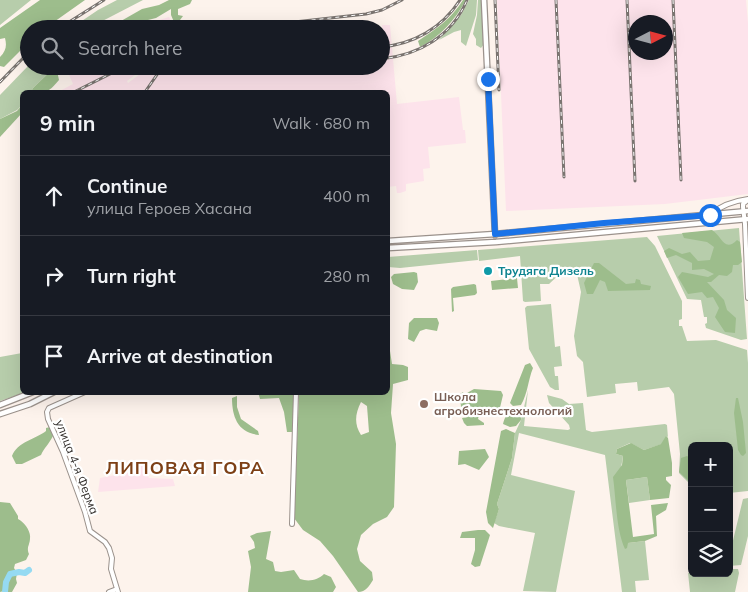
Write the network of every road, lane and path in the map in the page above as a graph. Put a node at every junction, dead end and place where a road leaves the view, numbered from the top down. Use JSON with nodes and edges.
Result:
{"nodes":[{"id":1,"x":484,"y":0,"type":"edge"},
{"id":2,"x":748,"y":199,"type":"edge"},
{"id":3,"x":746,"y":212,"type":"edge"},
{"id":4,"x":710,"y":215,"type":"junction"},
{"id":5,"x":746,"y":219,"type":"edge"},
{"id":6,"x":495,"y":234,"type":"junction"},
{"id":7,"x":390,"y":241,"type":"edge"},
{"id":8,"x":496,"y":242,"type":"junction"},
{"id":9,"x":390,"y":248,"type":"edge"},
{"id":10,"x":748,"y":298,"type":"edge"},
{"id":11,"x":25,"y":395,"type":"edge"},
{"id":12,"x":48,"y":395,"type":"edge"},
{"id":13,"x":78,"y":395,"type":"edge"},
{"id":14,"x":296,"y":395,"type":"edge"},
{"id":15,"x":0,"y":404,"type":"edge"},
{"id":16,"x":0,"y":414,"type":"edge"},
{"id":17,"x":292,"y":524,"type":"dead end"},
{"id":18,"x":117,"y":590,"type":"edge"},
{"id":19,"x":110,"y":592,"type":"edge"}],
"edges":[{"from":1,"to":6,"type":"main road"},
{"from":2,"to":3,"type":"street"},
{"from":2,"to":4,"type":"street"},
{"from":3,"to":4,"type":"main road"},
{"from":3,"to":5,"type":"street"},
{"from":4,"to":6,"type":"main road"},
{"from":5,"to":8,"type":"main road"},
{"from":5,"to":10,"type":"street"},
{"from":6,"to":7,"type":"main road"},
{"from":6,"to":8,"type":"main road"},
{"from":8,"to":9,"type":"main road"},
{"from":11,"to":15,"type":"main road"},
{"from":12,"to":16,"type":"main road"},
{"from":13,"to":18,"type":"street","name":"улица 4-я Ферма"},
{"from":14,"to":17,"type":"street"},
{"from":18,"to":19,"type":"street"}]}
